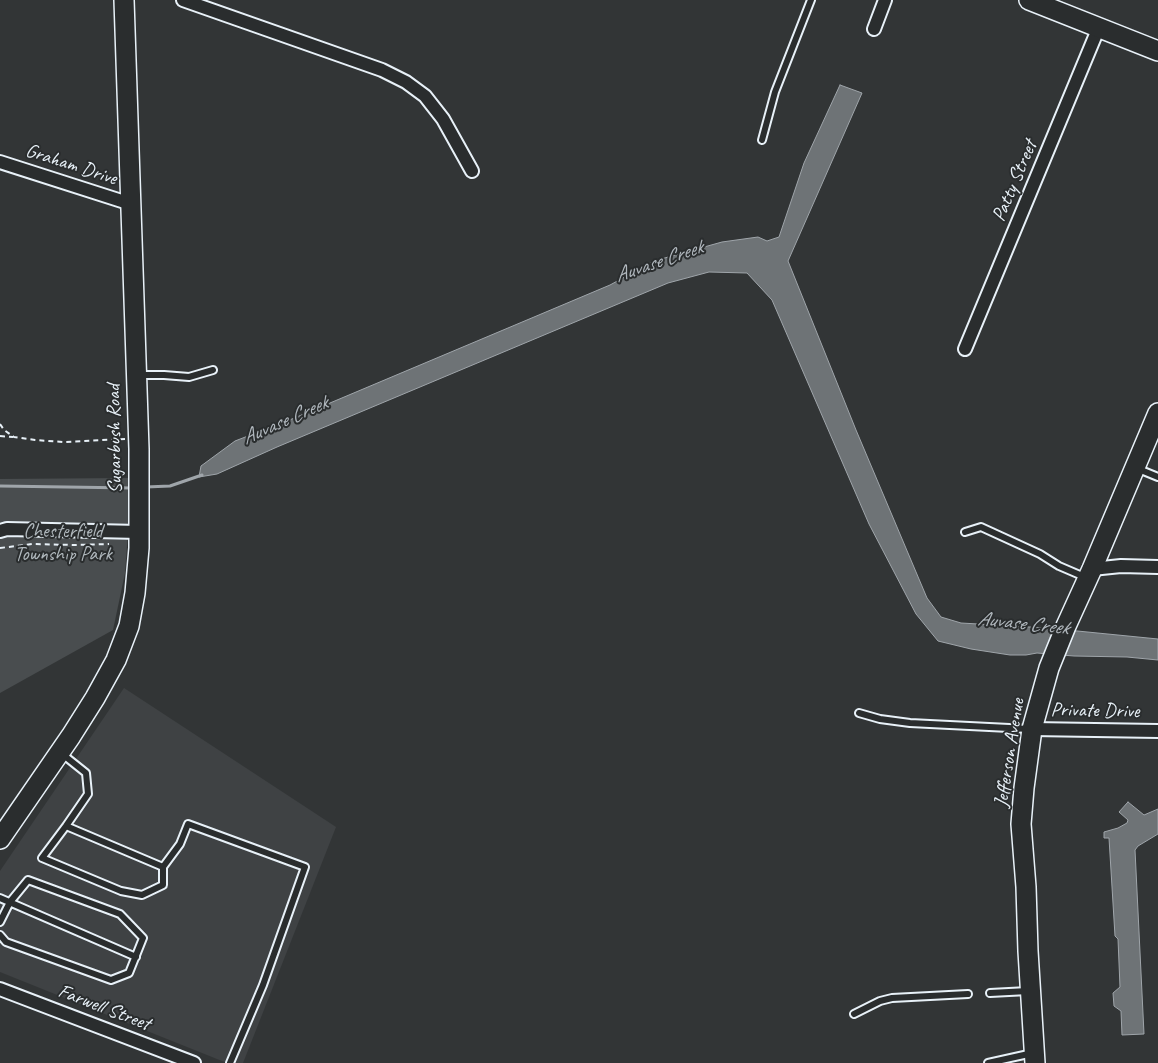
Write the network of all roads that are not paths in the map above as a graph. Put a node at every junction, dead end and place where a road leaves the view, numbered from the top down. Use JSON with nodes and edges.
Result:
{"nodes":[{"id":1,"x":124,"y":0,"type":"edge"},
{"id":2,"x":184,"y":0,"type":"edge"},
{"id":3,"x":811,"y":0,"type":"edge"},
{"id":4,"x":885,"y":0,"type":"edge"},
{"id":5,"x":1029,"y":0,"type":"edge"},
{"id":6,"x":1099,"y":27,"type":"junction"},
{"id":7,"x":874,"y":29,"type":"dead end"},
{"id":8,"x":1158,"y":51,"type":"edge"},
{"id":9,"x":762,"y":140,"type":"dead end"},
{"id":10,"x":0,"y":162,"type":"edge"},
{"id":11,"x":472,"y":171,"type":"dead end"},
{"id":12,"x":131,"y":204,"type":"junction"},
{"id":13,"x":965,"y":349,"type":"dead end"},
{"id":14,"x":213,"y":370,"type":"dead end"},
{"id":15,"x":136,"y":375,"type":"junction"},
{"id":16,"x":1158,"y":413,"type":"edge"},
{"id":17,"x":1135,"y":468,"type":"junction"},
{"id":18,"x":1158,"y":477,"type":"edge"},
{"id":19,"x":139,"y":524,"type":"junction"},
{"id":20,"x":0,"y":530,"type":"edge"},
{"id":21,"x":965,"y":532,"type":"dead end"},
{"id":22,"x":1158,"y":568,"type":"edge"},
{"id":23,"x":1090,"y":573,"type":"junction"},
{"id":24,"x":859,"y":713,"type":"dead end"},
{"id":25,"x":1032,"y":729,"type":"junction"},
{"id":26,"x":1158,"y":731,"type":"edge"},
{"id":27,"x":60,"y":752,"type":"junction"},
{"id":28,"x":66,"y":826,"type":"junction"},
{"id":29,"x":0,"y":839,"type":"edge"},
{"id":30,"x":163,"y":867,"type":"junction"},
{"id":31,"x":0,"y":898,"type":"edge"},
{"id":32,"x":10,"y":902,"type":"junction"},
{"id":33,"x":0,"y":922,"type":"edge"},
{"id":34,"x":0,"y":935,"type":"edge"},
{"id":35,"x":136,"y":957,"type":"junction"},
{"id":36,"x":0,"y":989,"type":"edge"},
{"id":37,"x":1031,"y":991,"type":"junction"},
{"id":38,"x":990,"y":993,"type":"dead end"},
{"id":39,"x":968,"y":994,"type":"dead end"},
{"id":40,"x":854,"y":1014,"type":"dead end"},
{"id":41,"x":1035,"y":1058,"type":"edge"},
{"id":42,"x":194,"y":1063,"type":"edge"},
{"id":43,"x":230,"y":1063,"type":"edge"},
{"id":44,"x":988,"y":1063,"type":"edge"}],
"edges":[{"from":1,"to":12,"type":"street","name":"Sugarbush Road"},
{"from":2,"to":11,"type":"street"},
{"from":3,"to":9,"type":"lane"},
{"from":4,"to":7,"type":"street"},
{"from":5,"to":6,"type":"street"},
{"from":6,"to":8,"type":"street"},
{"from":6,"to":13,"type":"street","name":"Patty Street"},
{"from":10,"to":12,"type":"street","name":"Graham Drive"},
{"from":12,"to":15,"type":"street","name":"Sugarbush Road"},
{"from":14,"to":15,"type":"lane"},
{"from":15,"to":19,"type":"street","name":"Sugarbush Road"},
{"from":16,"to":17,"type":"street","name":"Jefferson Avenue"},
{"from":17,"to":18,"type":"lane"},
{"from":17,"to":23,"type":"street","name":"Jefferson Avenue"},
{"from":19,"to":20,"type":"street"},
{"from":19,"to":27,"type":"street","name":"Sugarbush Road"},
{"from":21,"to":23,"type":"lane"},
{"from":22,"to":23,"type":"street"},
{"from":23,"to":25,"type":"street","name":"Jefferson Avenue"},
{"from":24,"to":25,"type":"lane"},
{"from":25,"to":26,"type":"street","name":"Private Drive"},
{"from":25,"to":37,"type":"street","name":"Jefferson Avenue"},
{"from":27,"to":28,"type":"lane"},
{"from":27,"to":29,"type":"street","name":"Sugarbush Road"},
{"from":28,"to":30,"type":"lane"},
{"from":28,"to":30,"type":"lane"},
{"from":30,"to":43,"type":"lane"},
{"from":31,"to":32,"type":"lane"},
{"from":32,"to":33,"type":"lane"},
{"from":32,"to":35,"type":"lane"},
{"from":32,"to":35,"type":"lane"},
{"from":34,"to":35,"type":"lane"},
{"from":36,"to":42,"type":"street","name":"Farwell Street"},
{"from":37,"to":38,"type":"lane"},
{"from":37,"to":41,"type":"street","name":"Jefferson Avenue"},
{"from":39,"to":40,"type":"lane"},
{"from":41,"to":44,"type":"lane"}]}
